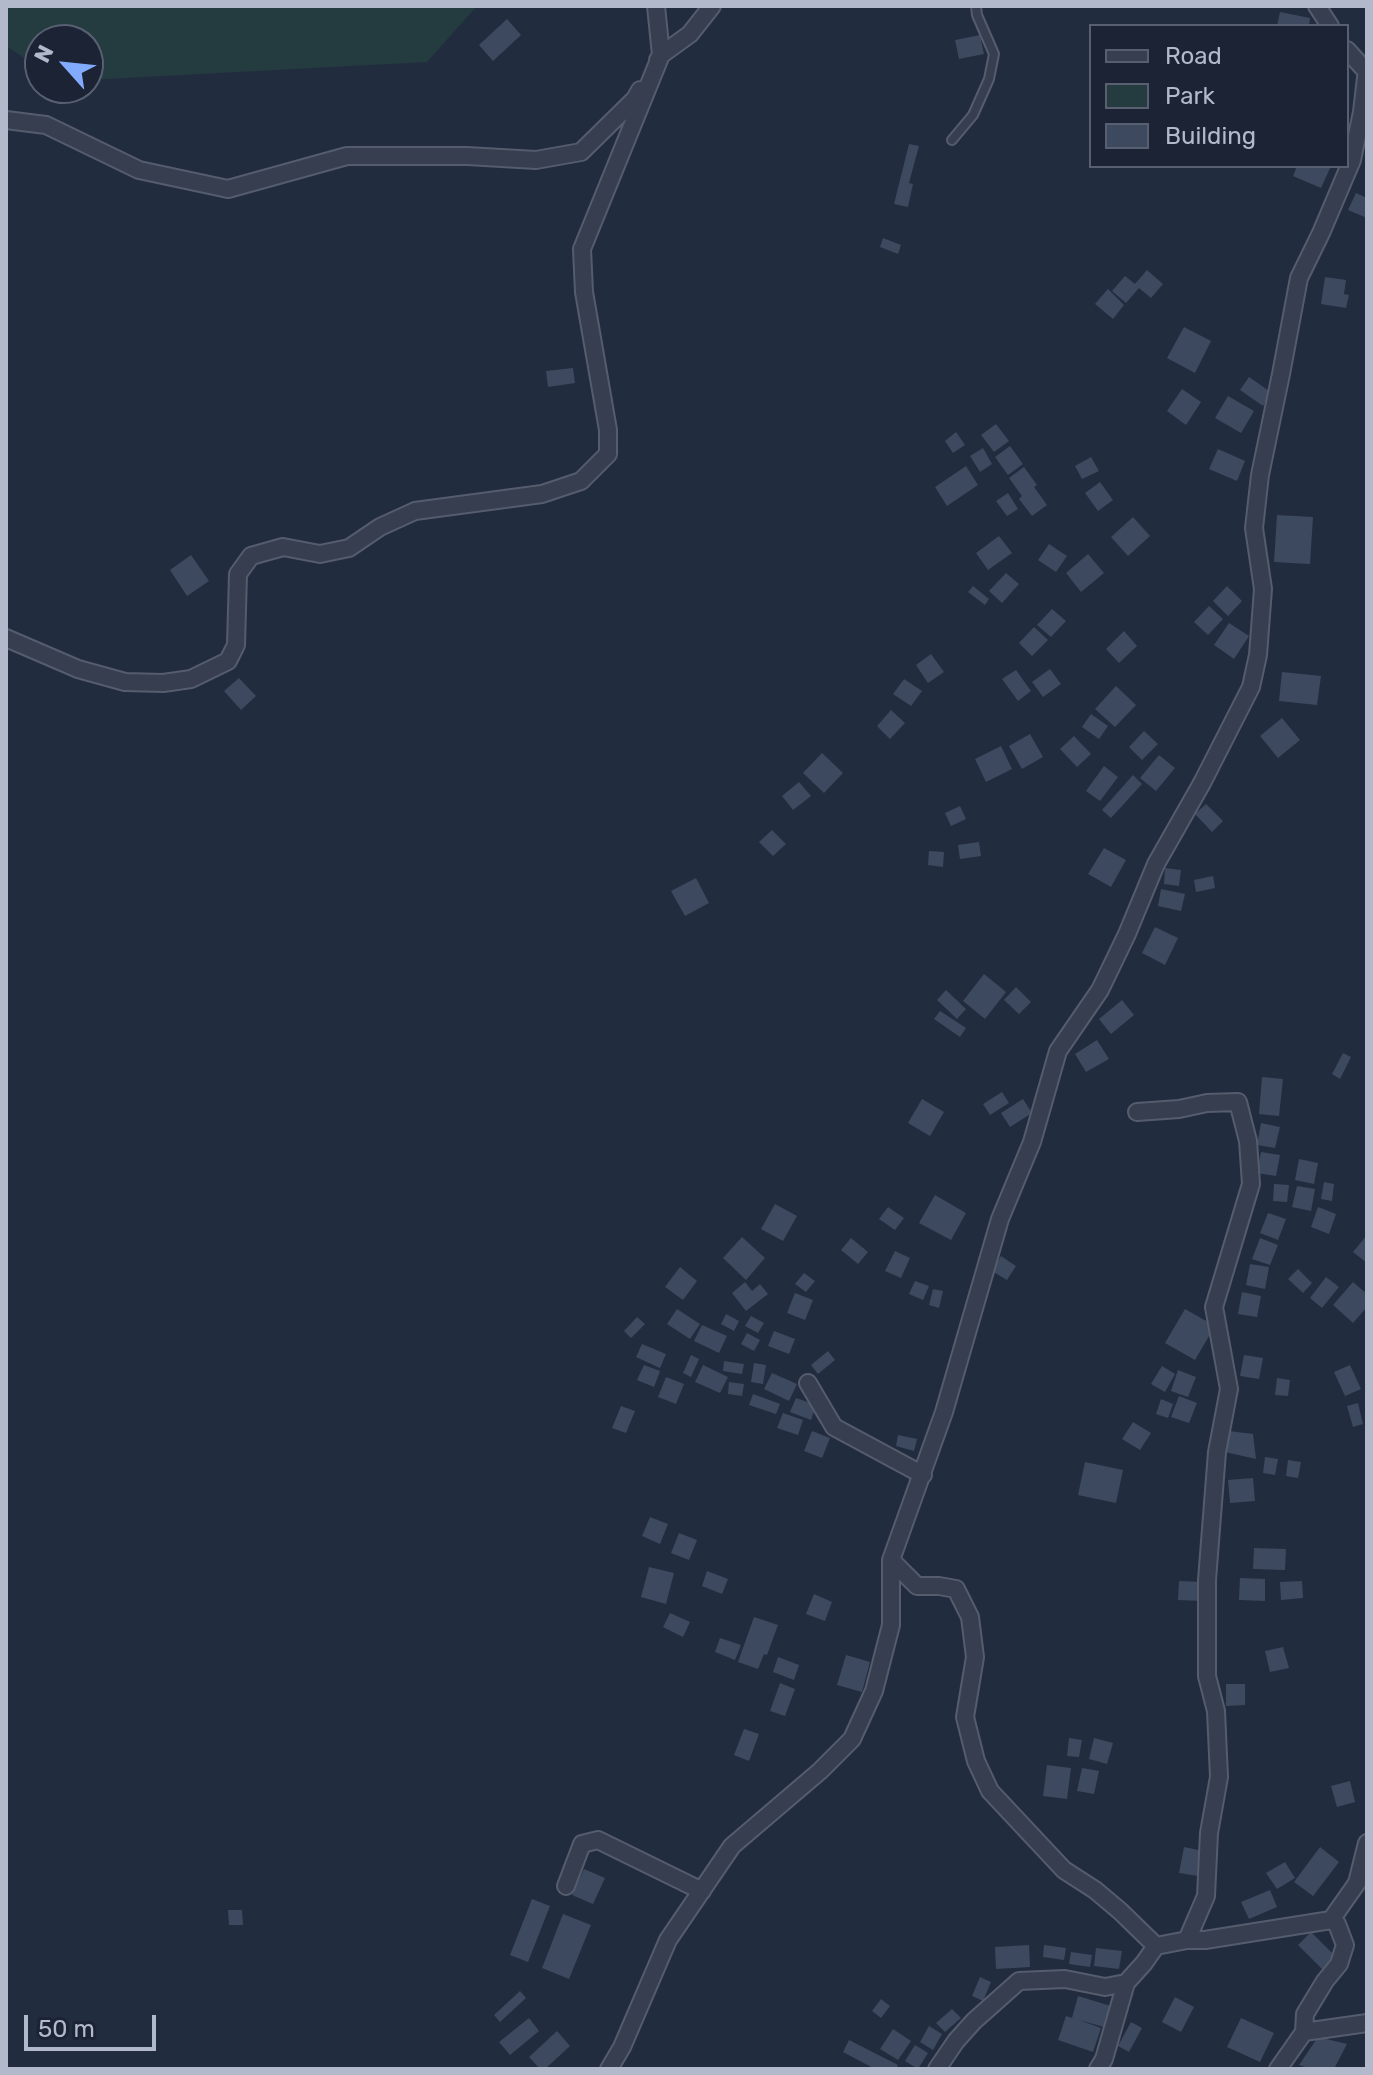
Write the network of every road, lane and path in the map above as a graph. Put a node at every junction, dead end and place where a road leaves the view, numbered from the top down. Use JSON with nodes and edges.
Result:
{"nodes":[{"id":1,"x":656,"y":6,"type":"edge"},
{"id":2,"x":712,"y":6,"type":"edge"},
{"id":3,"x":976,"y":6,"type":"edge"},
{"id":4,"x":1317,"y":6,"type":"edge"},
{"id":5,"x":1329,"y":24,"type":"edge"},
{"id":6,"x":1349,"y":52,"type":"edge"},
{"id":7,"x":661,"y":55,"type":"junction"},
{"id":8,"x":1366,"y":70,"type":"edge"},
{"id":9,"x":6,"y":120,"type":"edge"},
{"id":10,"x":952,"y":140,"type":"dead end"},
{"id":11,"x":1349,"y":167,"type":"edge"},
{"id":12,"x":1349,"y":168,"type":"edge"},
{"id":13,"x":6,"y":638,"type":"edge"},
{"id":14,"x":1137,"y":1112,"type":"dead end"},
{"id":15,"x":808,"y":1383,"type":"dead end"},
{"id":16,"x":923,"y":1475,"type":"junction"},
{"id":17,"x":891,"y":1560,"type":"junction"},
{"id":18,"x":1367,"y":1843,"type":"edge"},
{"id":19,"x":566,"y":1886,"type":"dead end"},
{"id":20,"x":702,"y":1891,"type":"junction"},
{"id":21,"x":1331,"y":1920,"type":"junction"},
{"id":22,"x":1187,"y":1940,"type":"junction"},
{"id":23,"x":1156,"y":1946,"type":"junction"},
{"id":24,"x":1126,"y":1983,"type":"junction"},
{"id":25,"x":1367,"y":2023,"type":"edge"},
{"id":26,"x":1304,"y":2032,"type":"junction"},
{"id":27,"x":609,"y":2069,"type":"edge"},
{"id":28,"x":937,"y":2069,"type":"edge"},
{"id":29,"x":1098,"y":2069,"type":"edge"},
{"id":30,"x":1278,"y":2069,"type":"edge"}],
"edges":[{"from":1,"to":7,"type":"street"},
{"from":2,"to":7,"type":"street"},
{"from":3,"to":10,"type":"lane"},
{"from":4,"to":5,"type":"street"},
{"from":6,"to":8,"type":"street"},
{"from":7,"to":9,"type":"street"},
{"from":7,"to":13,"type":"street"},
{"from":8,"to":11,"type":"street"},
{"from":12,"to":16,"type":"street"},
{"from":14,"to":22,"type":"street"},
{"from":15,"to":16,"type":"street"},
{"from":16,"to":17,"type":"street"},
{"from":17,"to":20,"type":"street"},
{"from":17,"to":23,"type":"street"},
{"from":18,"to":21,"type":"street"},
{"from":19,"to":20,"type":"street"},
{"from":20,"to":27,"type":"street"},
{"from":21,"to":22,"type":"street"},
{"from":21,"to":26,"type":"street"},
{"from":22,"to":23,"type":"street"},
{"from":23,"to":24,"type":"street"},
{"from":24,"to":28,"type":"street"},
{"from":24,"to":29,"type":"street"},
{"from":25,"to":26,"type":"street"},
{"from":26,"to":30,"type":"street"}]}
